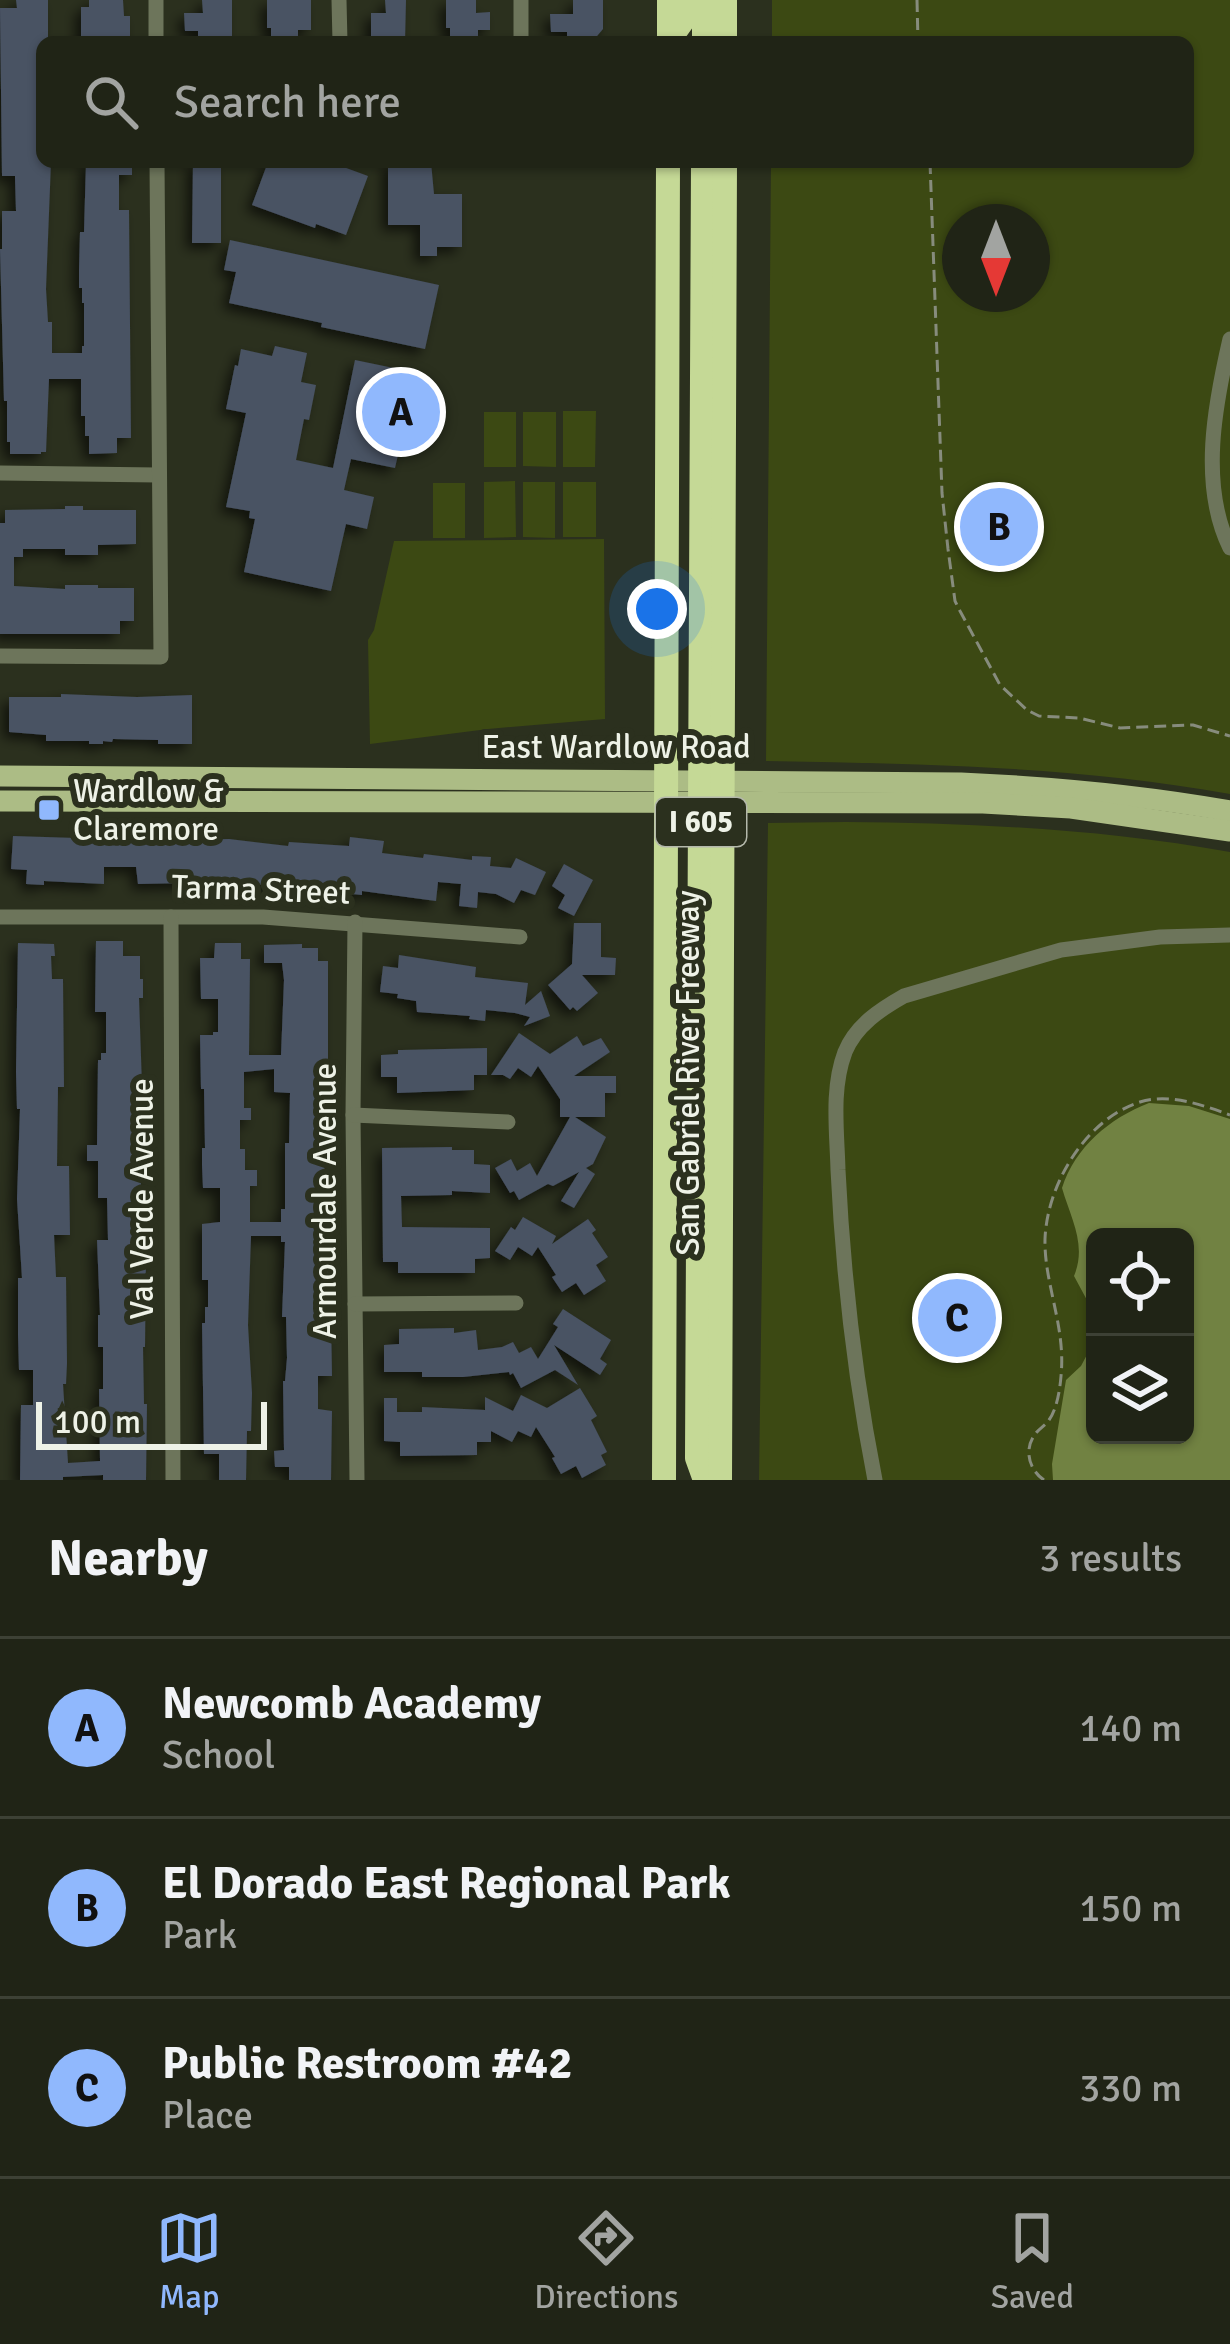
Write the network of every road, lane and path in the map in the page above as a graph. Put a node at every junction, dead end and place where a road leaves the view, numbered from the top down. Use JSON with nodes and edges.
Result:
{"nodes":[{"id":1,"x":156,"y":0,"type":"edge"},
{"id":2,"x":339,"y":0,"type":"edge"},
{"id":3,"x":521,"y":0,"type":"edge"},
{"id":4,"x":669,"y":0,"type":"edge"},
{"id":5,"x":689,"y":0,"type":"edge"},
{"id":6,"x":704,"y":0,"type":"edge"},
{"id":7,"x":725,"y":0,"type":"edge"},
{"id":8,"x":917,"y":0,"type":"edge"},
{"id":9,"x":156,"y":36,"type":"edge"},
{"id":10,"x":340,"y":36,"type":"edge"},
{"id":11,"x":521,"y":36,"type":"edge"},
{"id":12,"x":668,"y":36,"type":"edge"},
{"id":13,"x":672,"y":36,"type":"edge"},
{"id":14,"x":704,"y":36,"type":"edge"},
{"id":15,"x":725,"y":36,"type":"edge"},
{"id":16,"x":919,"y":36,"type":"edge"},
{"id":17,"x":157,"y":168,"type":"edge"},
{"id":18,"x":668,"y":168,"type":"edge"},
{"id":19,"x":704,"y":168,"type":"edge"},
{"id":20,"x":725,"y":168,"type":"edge"},
{"id":21,"x":930,"y":168,"type":"edge"},
{"id":22,"x":1230,"y":338,"type":"edge"},
{"id":23,"x":0,"y":473,"type":"edge"},
{"id":24,"x":158,"y":475,"type":"junction"},
{"id":25,"x":1230,"y":548,"type":"edge"},
{"id":26,"x":0,"y":656,"type":"edge"},
{"id":27,"x":1230,"y":736,"type":"edge"},
{"id":28,"x":0,"y":776,"type":"edge"},
{"id":29,"x":627,"y":791,"type":"junction"},
{"id":30,"x":758,"y":791,"type":"junction"},
{"id":31,"x":0,"y":801,"type":"edge"},
{"id":32,"x":1230,"y":811,"type":"edge"},
{"id":33,"x":1230,"y":831,"type":"edge"},
{"id":34,"x":0,"y":917,"type":"edge"},
{"id":35,"x":171,"y":917,"type":"junction"},
{"id":36,"x":355,"y":922,"type":"junction"},
{"id":37,"x":1230,"y":935,"type":"edge"},
{"id":38,"x":520,"y":937,"type":"dead end"},
{"id":39,"x":353,"y":1115,"type":"junction"},
{"id":40,"x":1230,"y":1115,"type":"edge"},
{"id":41,"x":508,"y":1122,"type":"dead end"},
{"id":42,"x":516,"y":1303,"type":"dead end"},
{"id":43,"x":355,"y":1304,"type":"junction"},
{"id":44,"x":173,"y":1480,"type":"edge"},
{"id":45,"x":357,"y":1480,"type":"edge"},
{"id":46,"x":664,"y":1480,"type":"edge"},
{"id":47,"x":705,"y":1480,"type":"edge"},
{"id":48,"x":720,"y":1480,"type":"edge"},
{"id":49,"x":875,"y":1480,"type":"edge"},
{"id":50,"x":1044,"y":1480,"type":"edge"}],
"edges":[{"from":1,"to":9,"type":"street"},
{"from":2,"to":10,"type":"street"},
{"from":3,"to":11,"type":"street"},
{"from":4,"to":12,"type":"highway"},
{"from":5,"to":13,"type":"highway"},
{"from":6,"to":14,"type":"highway"},
{"from":7,"to":15,"type":"highway"},
{"from":8,"to":16,"type":"path"},
{"from":17,"to":24,"type":"street"},
{"from":18,"to":46,"type":"highway","name":"San Gabriel River Freeway","number":"I 605"},
{"from":19,"to":47,"type":"highway","number":"I 605"},
{"from":20,"to":48,"type":"highway","name":"San Gabriel River Freeway","number":"I 605"},
{"from":21,"to":27,"type":"path"},
{"from":22,"to":25,"type":"street"},
{"from":23,"to":24,"type":"street"},
{"from":24,"to":26,"type":"street"},
{"from":28,"to":29,"type":"main road","name":"East Wardlow Road"},
{"from":29,"to":30,"type":"main road","name":"East Wardlow Road"},
{"from":29,"to":31,"type":"main road","name":"East Wardlow Road"},
{"from":30,"to":32,"type":"main road","name":"East Wardlow Road"},
{"from":30,"to":33,"type":"main road","name":"East Wardlow Road"},
{"from":34,"to":35,"type":"street","name":"Tarma Street"},
{"from":35,"to":36,"type":"street","name":"Tarma Street"},
{"from":35,"to":44,"type":"street","name":"Val Verde Avenue"},
{"from":36,"to":38,"type":"street","name":"Tarma Street"},
{"from":36,"to":39,"type":"street","name":"Armourdale Avenue"},
{"from":37,"to":49,"type":"street"},
{"from":39,"to":41,"type":"street"},
{"from":39,"to":43,"type":"street","name":"Armourdale Avenue"},
{"from":40,"to":50,"type":"path"},
{"from":42,"to":43,"type":"street"},
{"from":43,"to":45,"type":"street","name":"Armourdale Avenue"}]}
